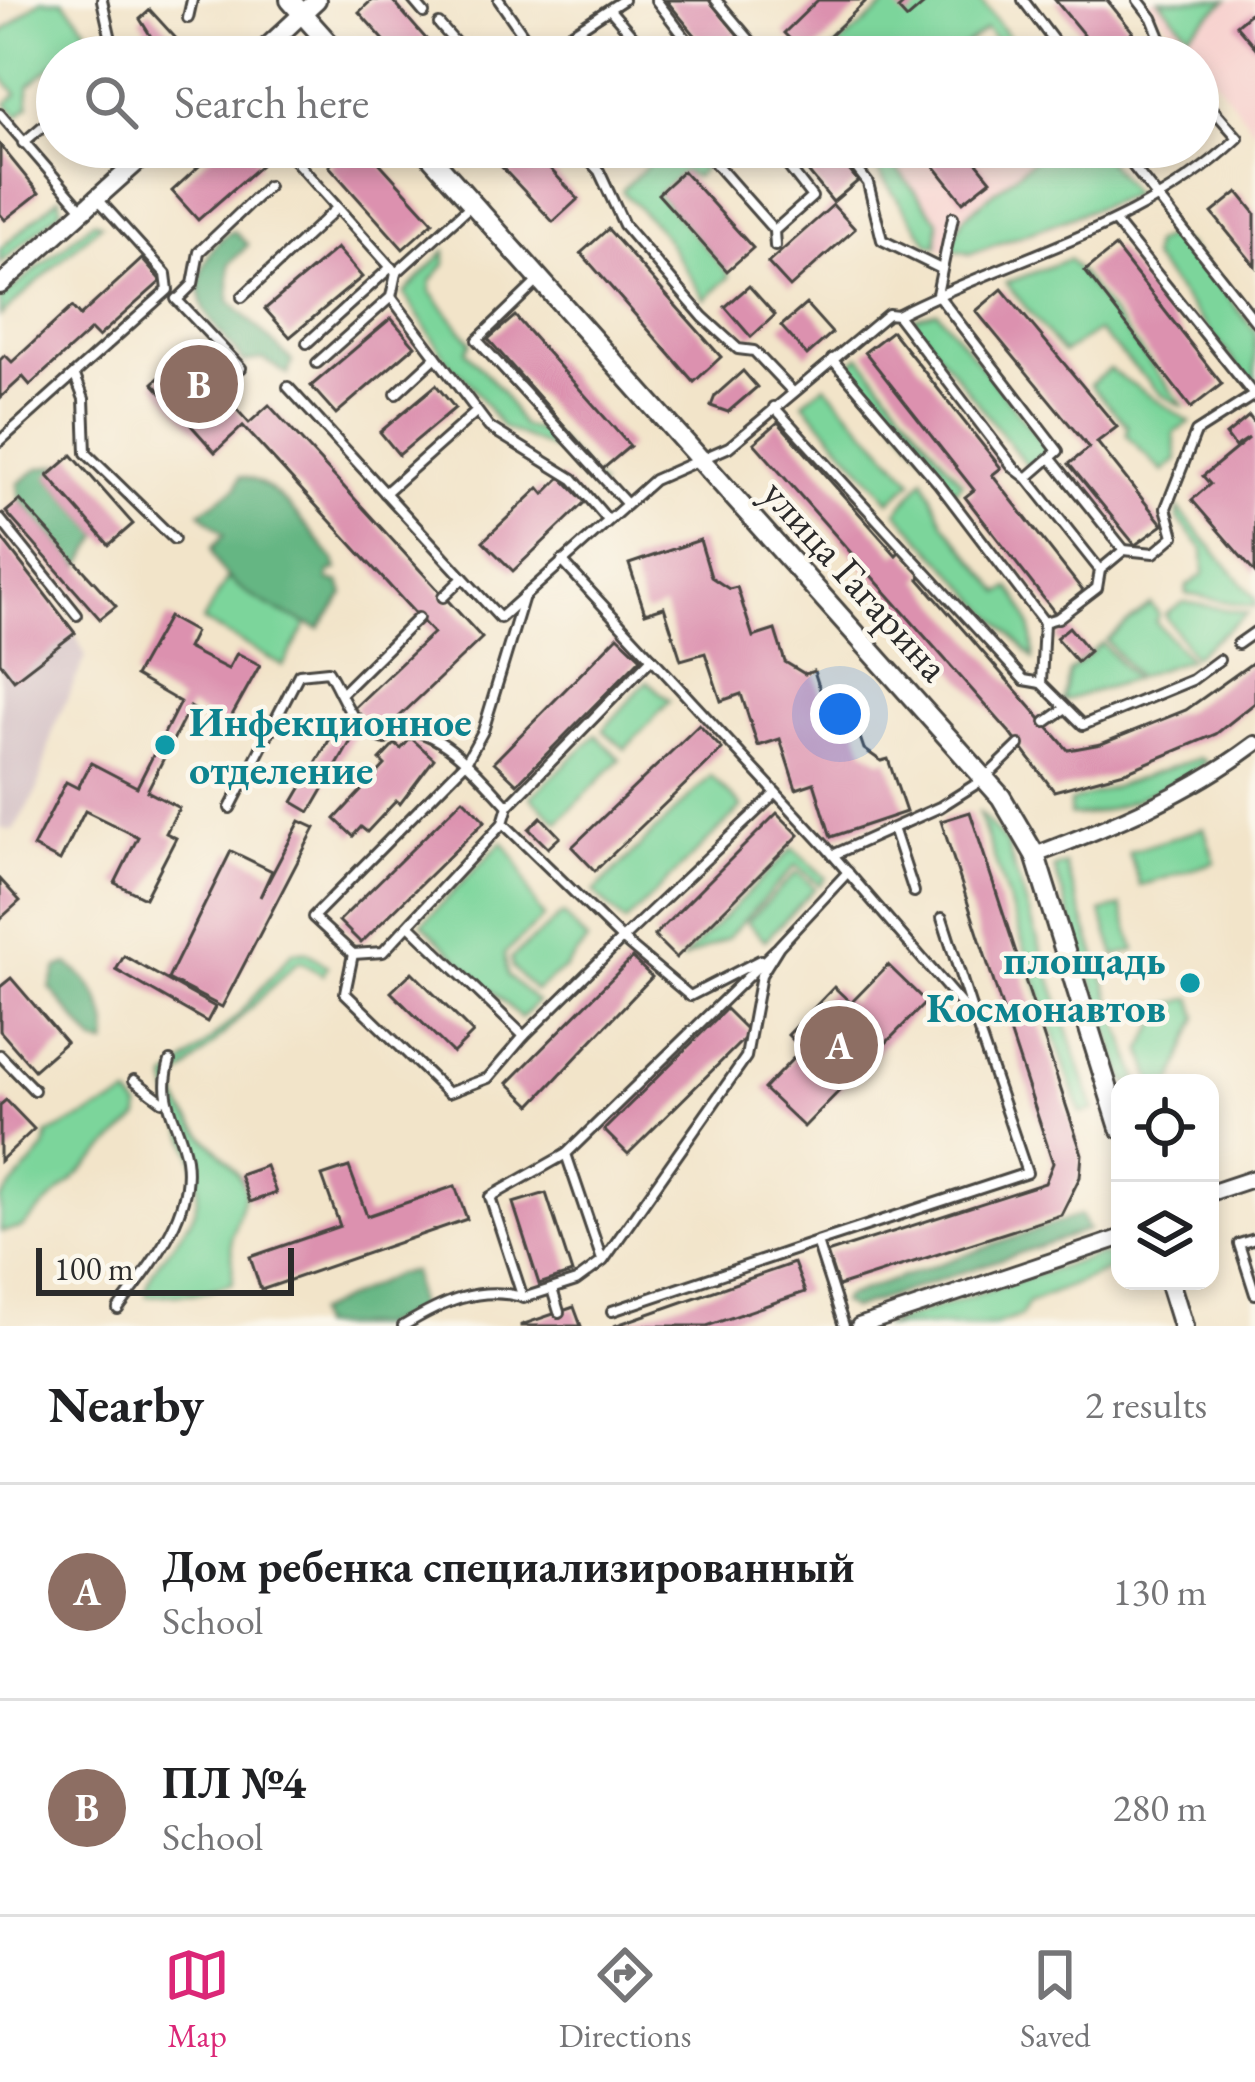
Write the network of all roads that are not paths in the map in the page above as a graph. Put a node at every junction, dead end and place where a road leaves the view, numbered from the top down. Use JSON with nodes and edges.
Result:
{"nodes":[{"id":1,"x":102,"y":0,"type":"edge"},
{"id":2,"x":193,"y":0,"type":"edge"},
{"id":3,"x":413,"y":0,"type":"edge"},
{"id":4,"x":499,"y":0,"type":"edge"},
{"id":5,"x":623,"y":0,"type":"edge"},
{"id":6,"x":656,"y":0,"type":"edge"},
{"id":7,"x":716,"y":0,"type":"edge"},
{"id":8,"x":1023,"y":0,"type":"edge"},
{"id":9,"x":1138,"y":0,"type":"edge"},
{"id":10,"x":304,"y":5,"type":"edge"},
{"id":11,"x":610,"y":11,"type":"junction"},
{"id":12,"x":424,"y":13,"type":"dead end"},
{"id":13,"x":188,"y":18,"type":"dead end"},
{"id":14,"x":439,"y":24,"type":"dead end"},
{"id":15,"x":110,"y":36,"type":"edge"},
{"id":16,"x":275,"y":36,"type":"edge"},
{"id":17,"x":326,"y":36,"type":"edge"},
{"id":18,"x":450,"y":36,"type":"edge"},
{"id":19,"x":524,"y":36,"type":"edge"},
{"id":20,"x":569,"y":36,"type":"edge"},
{"id":21,"x":632,"y":36,"type":"edge"},
{"id":22,"x":684,"y":36,"type":"edge"},
{"id":23,"x":746,"y":36,"type":"edge"},
{"id":24,"x":1050,"y":36,"type":"edge"},
{"id":25,"x":1159,"y":36,"type":"edge"},
{"id":26,"x":0,"y":115,"type":"edge"},
{"id":27,"x":1219,"y":116,"type":"edge"},
{"id":28,"x":36,"y":132,"type":"edge"},
{"id":29,"x":23,"y":143,"type":"junction"},
{"id":30,"x":36,"y":155,"type":"edge"},
{"id":31,"x":1219,"y":156,"type":"edge"},
{"id":32,"x":50,"y":168,"type":"edge"},
{"id":33,"x":130,"y":168,"type":"edge"},
{"id":34,"x":302,"y":168,"type":"edge"},
{"id":35,"x":444,"y":168,"type":"edge"},
{"id":36,"x":596,"y":168,"type":"edge"},
{"id":37,"x":719,"y":168,"type":"edge"},
{"id":38,"x":790,"y":168,"type":"edge"},
{"id":39,"x":856,"y":168,"type":"edge"},
{"id":40,"x":1133,"y":168,"type":"edge"},
{"id":41,"x":1207,"y":168,"type":"edge"},
{"id":42,"x":268,"y":186,"type":"dead end"},
{"id":43,"x":1157,"y":200,"type":"junction"},
{"id":44,"x":472,"y":203,"type":"junction"},
{"id":45,"x":90,"y":204,"type":"junction"},
{"id":46,"x":337,"y":208,"type":"junction"},
{"id":47,"x":952,"y":217,"type":"dead end"},
{"id":48,"x":1115,"y":223,"type":"junction"},
{"id":49,"x":774,"y":231,"type":"junction"},
{"id":50,"x":776,"y":246,"type":"dead end"},
{"id":51,"x":939,"y":268,"type":"junction"},
{"id":52,"x":393,"y":270,"type":"junction"},
{"id":53,"x":540,"y":279,"type":"junction"},
{"id":54,"x":0,"y":285,"type":"edge"},
{"id":55,"x":168,"y":290,"type":"junction"},
{"id":56,"x":937,"y":294,"type":"junction"},
{"id":57,"x":242,"y":297,"type":"dead end"},
{"id":58,"x":392,"y":297,"type":"junction"},
{"id":59,"x":177,"y":300,"type":"junction"},
{"id":60,"x":897,"y":315,"type":"junction"},
{"id":61,"x":1255,"y":321,"type":"edge"},
{"id":62,"x":308,"y":343,"type":"dead end"},
{"id":63,"x":436,"y":358,"type":"junction"},
{"id":64,"x":832,"y":359,"type":"junction"},
{"id":65,"x":317,"y":363,"type":"dead end"},
{"id":66,"x":242,"y":368,"type":"dead end"},
{"id":67,"x":75,"y":376,"type":"junction"},
{"id":68,"x":287,"y":387,"type":"dead end"},
{"id":69,"x":791,"y":390,"type":"junction"},
{"id":70,"x":395,"y":394,"type":"dead end"},
{"id":71,"x":1254,"y":395,"type":"edge"},
{"id":72,"x":774,"y":407,"type":"junction"},
{"id":73,"x":476,"y":412,"type":"junction"},
{"id":74,"x":0,"y":441,"type":"edge"},
{"id":75,"x":701,"y":460,"type":"junction"},
{"id":76,"x":1052,"y":460,"type":"junction"},
{"id":77,"x":1027,"y":478,"type":"junction"},
{"id":78,"x":385,"y":493,"type":"junction"},
{"id":79,"x":626,"y":503,"type":"junction"},
{"id":80,"x":0,"y":519,"type":"edge"},
{"id":81,"x":608,"y":520,"type":"junction"},
{"id":82,"x":174,"y":539,"type":"dead end"},
{"id":83,"x":1124,"y":550,"type":"junction"},
{"id":84,"x":562,"y":561,"type":"junction"},
{"id":85,"x":1100,"y":570,"type":"junction"},
{"id":86,"x":463,"y":578,"type":"junction"},
{"id":87,"x":524,"y":596,"type":"junction"},
{"id":88,"x":443,"y":597,"type":"dead end"},
{"id":89,"x":77,"y":615,"type":"dead end"},
{"id":90,"x":418,"y":618,"type":"dead end"},
{"id":91,"x":1043,"y":622,"type":"junction"},
{"id":92,"x":1255,"y":632,"type":"edge"},
{"id":93,"x":1238,"y":644,"type":"dead end"},
{"id":94,"x":652,"y":658,"type":"junction"},
{"id":95,"x":1219,"y":660,"type":"dead end"},
{"id":96,"x":1041,"y":683,"type":"junction"},
{"id":97,"x":342,"y":693,"type":"junction"},
{"id":98,"x":1064,"y":710,"type":"junction"},
{"id":99,"x":1046,"y":722,"type":"dead end"},
{"id":100,"x":1255,"y":744,"type":"edge"},
{"id":101,"x":1019,"y":745,"type":"dead end"},
{"id":102,"x":466,"y":762,"type":"junction"},
{"id":103,"x":984,"y":779,"type":"junction"},
{"id":104,"x":776,"y":793,"type":"junction"},
{"id":105,"x":508,"y":806,"type":"junction"},
{"id":106,"x":230,"y":808,"type":"dead end"},
{"id":107,"x":503,"y":824,"type":"junction"},
{"id":108,"x":894,"y":831,"type":"junction"},
{"id":109,"x":833,"y":855,"type":"junction"},
{"id":110,"x":1035,"y":855,"type":"junction"},
{"id":111,"x":848,"y":872,"type":"junction"},
{"id":112,"x":914,"y":892,"type":"dead end"},
{"id":113,"x":943,"y":918,"type":"dead end"},
{"id":114,"x":410,"y":926,"type":"junction"},
{"id":115,"x":622,"y":939,"type":"junction"},
{"id":116,"x":779,"y":946,"type":"junction"},
{"id":117,"x":353,"y":954,"type":"junction"},
{"id":118,"x":760,"y":960,"type":"junction"},
{"id":119,"x":975,"y":1020,"type":"junction"},
{"id":120,"x":524,"y":1036,"type":"junction"},
{"id":121,"x":0,"y":1055,"type":"edge"},
{"id":122,"x":170,"y":1061,"type":"dead end"},
{"id":123,"x":134,"y":1080,"type":"dead end"},
{"id":124,"x":34,"y":1090,"type":"dead end"},
{"id":125,"x":1111,"y":1100,"type":"edge"},
{"id":126,"x":164,"y":1102,"type":"junction"},
{"id":127,"x":566,"y":1154,"type":"junction"},
{"id":128,"x":1255,"y":1178,"type":"edge"},
{"id":129,"x":1219,"y":1190,"type":"edge"},
{"id":130,"x":1255,"y":1239,"type":"edge"},
{"id":131,"x":1111,"y":1241,"type":"edge"},
{"id":132,"x":817,"y":1242,"type":"junction"},
{"id":133,"x":603,"y":1261,"type":"junction"},
{"id":134,"x":552,"y":1289,"type":"junction"},
{"id":135,"x":1171,"y":1290,"type":"edge"},
{"id":136,"x":1255,"y":1294,"type":"edge"},
{"id":137,"x":524,"y":1298,"type":"junction"},
{"id":138,"x":118,"y":1309,"type":"dead end"},
{"id":139,"x":612,"y":1311,"type":"dead end"},
{"id":140,"x":560,"y":1312,"type":"dead end"},
{"id":141,"x":403,"y":1326,"type":"edge"},
{"id":142,"x":844,"y":1326,"type":"edge"},
{"id":143,"x":860,"y":1326,"type":"edge"},
{"id":144,"x":1183,"y":1326,"type":"edge"}],
"edges":[{"from":1,"to":15,"type":"lane"},
{"from":2,"to":13,"type":"lane"},
{"from":3,"to":12,"type":"lane"},
{"from":4,"to":19,"type":"lane"},
{"from":5,"to":11,"type":"lane"},
{"from":6,"to":22,"type":"lane"},
{"from":7,"to":23,"type":"lane"},
{"from":8,"to":24,"type":"lane"},
{"from":9,"to":25,"type":"lane"},
{"from":10,"to":16,"type":"street"},
{"from":10,"to":17,"type":"main road"},
{"from":11,"to":20,"type":"lane"},
{"from":11,"to":21,"type":"lane"},
{"from":14,"to":18,"type":"lane"},
{"from":26,"to":29,"type":"lane"},
{"from":27,"to":31,"type":"lane"},
{"from":28,"to":29,"type":"lane"},
{"from":29,"to":30,"type":"lane"},
{"from":32,"to":45,"type":"lane"},
{"from":33,"to":45,"type":"street"},
{"from":34,"to":46,"type":"lane"},
{"from":35,"to":44,"type":"main road","name":"улица Гагарина"},
{"from":36,"to":69,"type":"lane"},
{"from":37,"to":49,"type":"lane"},
{"from":38,"to":49,"type":"lane"},
{"from":39,"to":51,"type":"lane"},
{"from":40,"to":43,"type":"lane"},
{"from":41,"to":43,"type":"lane"},
{"from":42,"to":59,"type":"lane"},
{"from":43,"to":48,"type":"lane"},
{"from":43,"to":61,"type":"lane"},
{"from":44,"to":52,"type":"lane"},
{"from":44,"to":53,"type":"main road","name":"улица Гагарина"},
{"from":45,"to":54,"type":"street"},
{"from":45,"to":55,"type":"lane"},
{"from":46,"to":52,"type":"lane"},
{"from":46,"to":57,"type":"lane"},
{"from":47,"to":51,"type":"lane"},
{"from":48,"to":56,"type":"lane"},
{"from":48,"to":71,"type":"lane"},
{"from":49,"to":50,"type":"lane"},
{"from":51,"to":56,"type":"lane"},
{"from":52,"to":58,"type":"lane"},
{"from":52,"to":62,"type":"lane"},
{"from":53,"to":75,"type":"main road","name":"улица Гагарина"},
{"from":53,"to":79,"type":"lane"},
{"from":55,"to":59,"type":"lane"},
{"from":55,"to":67,"type":"lane"},
{"from":56,"to":60,"type":"lane"},
{"from":56,"to":76,"type":"lane"},
{"from":58,"to":63,"type":"lane"},
{"from":58,"to":65,"type":"lane"},
{"from":59,"to":66,"type":"lane"},
{"from":60,"to":64,"type":"lane"},
{"from":60,"to":77,"type":"lane"},
{"from":63,"to":70,"type":"lane"},
{"from":63,"to":73,"type":"lane"},
{"from":64,"to":69,"type":"lane"},
{"from":64,"to":91,"type":"lane"},
{"from":67,"to":74,"type":"lane"},
{"from":67,"to":82,"type":"lane"},
{"from":68,"to":78,"type":"lane"},
{"from":69,"to":72,"type":"lane"},
{"from":71,"to":83,"type":"lane"},
{"from":72,"to":75,"type":"lane"},
{"from":72,"to":96,"type":"lane"},
{"from":73,"to":78,"type":"lane"},
{"from":73,"to":81,"type":"lane"},
{"from":75,"to":79,"type":"lane"},
{"from":75,"to":103,"type":"main road","name":"улица Гагарина"},
{"from":76,"to":77,"type":"lane"},
{"from":76,"to":83,"type":"lane"},
{"from":77,"to":85,"type":"lane"},
{"from":78,"to":86,"type":"lane"},
{"from":79,"to":81,"type":"lane"},
{"from":80,"to":89,"type":"lane"},
{"from":81,"to":84,"type":"lane"},
{"from":83,"to":85,"type":"lane"},
{"from":84,"to":87,"type":"lane"},
{"from":84,"to":94,"type":"lane"},
{"from":85,"to":91,"type":"lane"},
{"from":86,"to":87,"type":"lane"},
{"from":86,"to":88,"type":"lane"},
{"from":87,"to":102,"type":"lane"},
{"from":90,"to":97,"type":"lane"},
{"from":91,"to":96,"type":"lane"},
{"from":92,"to":93,"type":"lane"},
{"from":94,"to":104,"type":"lane"},
{"from":94,"to":105,"type":"lane"},
{"from":95,"to":98,"type":"lane"},
{"from":96,"to":98,"type":"lane"},
{"from":97,"to":102,"type":"lane"},
{"from":97,"to":106,"type":"lane"},
{"from":98,"to":99,"type":"lane"},
{"from":100,"to":110,"type":"street"},
{"from":101,"to":103,"type":"lane"},
{"from":102,"to":105,"type":"lane"},
{"from":102,"to":117,"type":"lane"},
{"from":103,"to":108,"type":"lane"},
{"from":103,"to":110,"type":"main road","name":"улица Гагарина"},
{"from":104,"to":109,"type":"lane"},
{"from":104,"to":115,"type":"lane"},
{"from":105,"to":107,"type":"lane"},
{"from":107,"to":114,"type":"lane"},
{"from":107,"to":115,"type":"lane"},
{"from":108,"to":109,"type":"lane"},
{"from":108,"to":112,"type":"lane"},
{"from":109,"to":111,"type":"lane"},
{"from":110,"to":125,"type":"main road","name":"улица Гагарина"},
{"from":111,"to":116,"type":"lane"},
{"from":111,"to":119,"type":"lane"},
{"from":113,"to":119,"type":"lane"},
{"from":114,"to":117,"type":"lane"},
{"from":114,"to":120,"type":"lane"},
{"from":115,"to":118,"type":"lane"},
{"from":115,"to":120,"type":"lane"},
{"from":116,"to":118,"type":"lane"},
{"from":116,"to":133,"type":"lane"},
{"from":117,"to":120,"type":"lane"},
{"from":118,"to":127,"type":"lane"},
{"from":119,"to":132,"type":"lane"},
{"from":121,"to":124,"type":"lane"},
{"from":122,"to":126,"type":"lane"},
{"from":123,"to":126,"type":"lane"},
{"from":126,"to":138,"type":"lane"},
{"from":127,"to":133,"type":"lane"},
{"from":127,"to":137,"type":"lane"},
{"from":128,"to":129,"type":"street"},
{"from":130,"to":136,"type":"lane"},
{"from":131,"to":143,"type":"street"},
{"from":132,"to":139,"type":"lane"},
{"from":132,"to":142,"type":"lane"},
{"from":133,"to":134,"type":"lane"},
{"from":134,"to":137,"type":"lane"},
{"from":134,"to":140,"type":"lane"},
{"from":135,"to":144,"type":"main road"},
{"from":137,"to":141,"type":"lane"}]}
